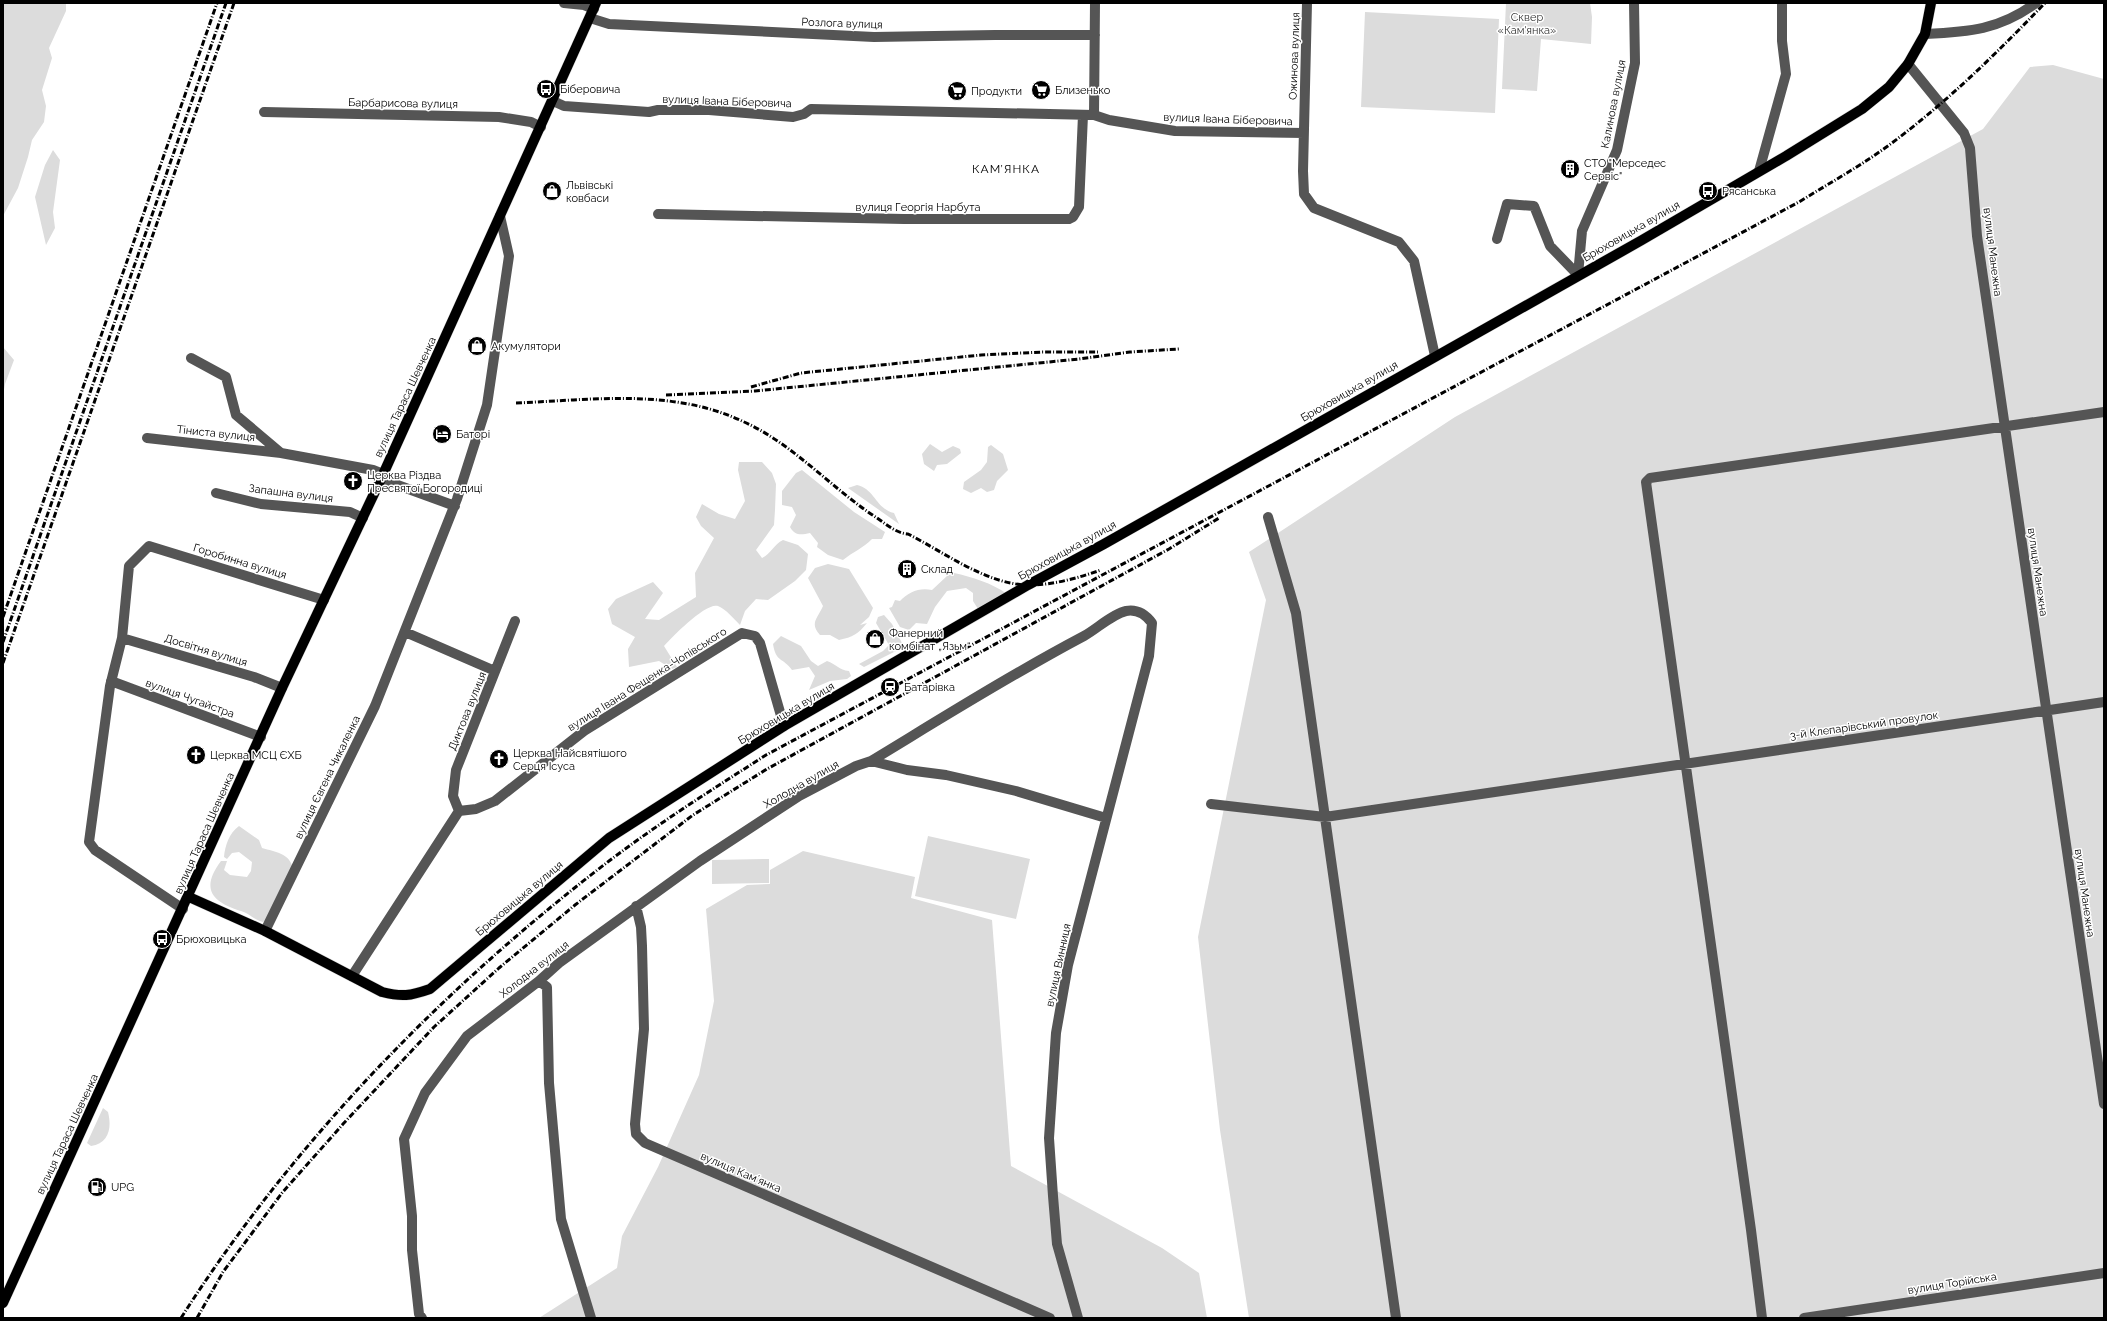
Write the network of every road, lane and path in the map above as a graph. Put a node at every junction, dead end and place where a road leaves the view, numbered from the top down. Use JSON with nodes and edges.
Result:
{"nodes":[{"id":1,"x":564,"y":3,"type":"edge"},
{"id":2,"x":1095,"y":3,"type":"edge"},
{"id":3,"x":1308,"y":3,"type":"edge"},
{"id":4,"x":1634,"y":3,"type":"edge"},
{"id":5,"x":1782,"y":3,"type":"edge"},
{"id":6,"x":1931,"y":3,"type":"edge"},
{"id":7,"x":2036,"y":3,"type":"edge"},
{"id":8,"x":593,"y":10,"type":"edge"},
{"id":9,"x":1924,"y":34,"type":"junction"},
{"id":10,"x":1095,"y":35,"type":"junction"},
{"id":11,"x":1908,"y":64,"type":"junction"},
{"id":12,"x":553,"y":101,"type":"junction"},
{"id":13,"x":264,"y":112,"type":"dead end"},
{"id":14,"x":1083,"y":115,"type":"junction"},
{"id":15,"x":1094,"y":116,"type":"junction"},
{"id":16,"x":541,"y":127,"type":"junction"},
{"id":17,"x":1304,"y":133,"type":"junction"},
{"id":18,"x":1759,"y":171,"type":"junction"},
{"id":19,"x":658,"y":214,"type":"dead end"},
{"id":20,"x":500,"y":216,"type":"junction"},
{"id":21,"x":1497,"y":239,"type":"dead end"},
{"id":22,"x":1578,"y":275,"type":"junction"},
{"id":23,"x":1435,"y":356,"type":"junction"},
{"id":24,"x":191,"y":358,"type":"dead end"},
{"id":25,"x":2104,"y":412,"type":"edge"},
{"id":26,"x":2005,"y":427,"type":"junction"},
{"id":27,"x":147,"y":438,"type":"dead end"},
{"id":28,"x":281,"y":453,"type":"junction"},
{"id":29,"x":382,"y":476,"type":"junction"},
{"id":30,"x":216,"y":493,"type":"dead end"},
{"id":31,"x":455,"y":506,"type":"junction"},
{"id":32,"x":1268,"y":517,"type":"dead end"},
{"id":33,"x":363,"y":518,"type":"junction"},
{"id":34,"x":149,"y":546,"type":"joint"},
{"id":35,"x":324,"y":600,"type":"junction"},
{"id":36,"x":515,"y":621,"type":"dead end"},
{"id":37,"x":1152,"y":623,"type":"joint"},
{"id":38,"x":405,"y":632,"type":"junction"},
{"id":39,"x":122,"y":638,"type":"junction"},
{"id":40,"x":495,"y":671,"type":"junction"},
{"id":41,"x":111,"y":681,"type":"junction"},
{"id":42,"x":282,"y":688,"type":"junction"},
{"id":43,"x":2104,"y":702,"type":"edge"},
{"id":44,"x":2047,"y":711,"type":"junction"},
{"id":45,"x":784,"y":726,"type":"junction"},
{"id":46,"x":261,"y":737,"type":"junction"},
{"id":47,"x":871,"y":760,"type":"junction"},
{"id":48,"x":1686,"y":764,"type":"junction"},
{"id":49,"x":1211,"y":804,"type":"dead end"},
{"id":50,"x":459,"y":811,"type":"junction"},
{"id":51,"x":1325,"y":817,"type":"junction"},
{"id":52,"x":1106,"y":818,"type":"junction"},
{"id":53,"x":189,"y":896,"type":"junction"},
{"id":54,"x":636,"y":906,"type":"junction"},
{"id":55,"x":183,"y":909,"type":"junction"},
{"id":56,"x":265,"y":931,"type":"junction"},
{"id":57,"x":352,"y":976,"type":"junction"},
{"id":58,"x":539,"y":981,"type":"junction"},
{"id":59,"x":2104,"y":1104,"type":"edge"},
{"id":60,"x":2104,"y":1273,"type":"edge"},
{"id":61,"x":3,"y":1303,"type":"edge"},
{"id":62,"x":422,"y":1318,"type":"edge"},
{"id":63,"x":591,"y":1318,"type":"edge"},
{"id":64,"x":1050,"y":1318,"type":"edge"},
{"id":65,"x":1078,"y":1318,"type":"edge"},
{"id":66,"x":1396,"y":1318,"type":"edge"},
{"id":67,"x":1762,"y":1318,"type":"edge"},
{"id":68,"x":1804,"y":1318,"type":"edge"}],
"edges":[{"from":1,"to":8,"type":"street","name":"Розлога вулиця"},
{"from":2,"to":10,"type":"street"},
{"from":3,"to":17,"type":"street","name":"Ожинова вулиця"},
{"from":4,"to":22,"type":"street","name":"Калинова вулиця"},
{"from":5,"to":18,"type":"street"},
{"from":6,"to":9,"type":"main road","name":"Брюховицька вулиця"},
{"from":7,"to":9,"type":"street"},
{"from":8,"to":10,"type":"street","name":"Розлога вулиця"},
{"from":8,"to":12,"type":"main road","name":"вулиця Тараса Шевченка"},
{"from":9,"to":11,"type":"main road","name":"Брюховицька вулиця"},
{"from":10,"to":15,"type":"street"},
{"from":11,"to":18,"type":"main road","name":"Брюховицька вулиця"},
{"from":11,"to":26,"type":"street","name":"вулиця Манежна"},
{"from":12,"to":14,"type":"street","name":"вулиця Івана Біберовича"},
{"from":12,"to":16,"type":"main road","name":"вулиця Тараса Шевченка"},
{"from":13,"to":16,"type":"street","name":"Барбарисова вулиця"},
{"from":14,"to":15,"type":"street","name":"вулиця Івана Біберовича"},
{"from":14,"to":19,"type":"street","name":"вулиця Георгія Нарбута"},
{"from":15,"to":17,"type":"street","name":"вулиця Івана Біберовича"},
{"from":16,"to":20,"type":"main road","name":"вулиця Тараса Шевченка"},
{"from":17,"to":23,"type":"street","name":"вулиця Івана Біберовича"},
{"from":18,"to":22,"type":"main road","name":"Брюховицька вулиця"},
{"from":20,"to":29,"type":"main road","name":"вулиця Тараса Шевченка"},
{"from":20,"to":31,"type":"street","name":"вулиця Євгена Чикаленка"},
{"from":21,"to":22,"type":"street"},
{"from":22,"to":23,"type":"main road","name":"Брюховицька вулиця"},
{"from":23,"to":45,"type":"main road","name":"Брюховицька вулиця"},
{"from":24,"to":28,"type":"street","name":"Тіниста вулиця"},
{"from":25,"to":26,"type":"street"},
{"from":26,"to":44,"type":"street","name":"вулиця Манежна"},
{"from":26,"to":48,"type":"street"},
{"from":27,"to":28,"type":"street","name":"Тіниста вулиця"},
{"from":28,"to":29,"type":"street","name":"Тіниста вулиця"},
{"from":29,"to":31,"type":"street"},
{"from":29,"to":33,"type":"main road","name":"вулиця Тараса Шевченка"},
{"from":30,"to":33,"type":"street","name":"Запашна вулиця"},
{"from":31,"to":38,"type":"street","name":"вулиця Євгена Чикаленка"},
{"from":32,"to":51,"type":"street"},
{"from":33,"to":35,"type":"main road","name":"вулиця Тараса Шевченка"},
{"from":34,"to":35,"type":"street","name":"Горобинна вулиця"},
{"from":34,"to":39,"type":"street","name":"вулиця Тараса Шевченка"},
{"from":35,"to":42,"type":"main road","name":"вулиця Тараса Шевченка"},
{"from":36,"to":40,"type":"street","name":"Диктова вулиця"},
{"from":37,"to":47,"type":"street","name":"Холодна вулиця"},
{"from":37,"to":52,"type":"street","name":"вулиця Винниця"},
{"from":38,"to":40,"type":"street"},
{"from":38,"to":56,"type":"street","name":"вулиця Євгена Чикаленка"},
{"from":39,"to":41,"type":"street","name":"вулиця Тараса Шевченка"},
{"from":39,"to":42,"type":"street","name":"Досвітня вулиця"},
{"from":40,"to":50,"type":"street","name":"Диктова вулиця"},
{"from":41,"to":46,"type":"street","name":"вулиця Чугайстра"},
{"from":41,"to":55,"type":"street","name":"вулиця Тараса Шевченка"},
{"from":42,"to":46,"type":"main road","name":"вулиця Тараса Шевченка"},
{"from":43,"to":44,"type":"street","name":"3-й Клепарівський провулок"},
{"from":44,"to":48,"type":"street","name":"3-й Клепарівський провулок"},
{"from":44,"to":59,"type":"street","name":"вулиця Манежна"},
{"from":45,"to":50,"type":"street","name":"вулиця Івана Фещенка-Чопівського"},
{"from":45,"to":57,"type":"main road","name":"Брюховицька вулиця"},
{"from":46,"to":53,"type":"main road","name":"вулиця Тараса Шевченка"},
{"from":47,"to":52,"type":"street"},
{"from":47,"to":54,"type":"street","name":"Холодна вулиця"},
{"from":48,"to":51,"type":"street","name":"3-й Клепарівський провулок"},
{"from":48,"to":67,"type":"street"},
{"from":49,"to":51,"type":"street","name":"3-й Клепарівський провулок"},
{"from":50,"to":57,"type":"street"},
{"from":51,"to":66,"type":"street"},
{"from":52,"to":65,"type":"street","name":"вулиця Винниця"},
{"from":53,"to":55,"type":"main road","name":"вулиця Тараса Шевченка"},
{"from":53,"to":56,"type":"main road","name":"Брюховицька вулиця"},
{"from":54,"to":58,"type":"street","name":"Холодна вулиця"},
{"from":54,"to":64,"type":"street","name":"вулиця Камʼянка"},
{"from":55,"to":61,"type":"main road","name":"вулиця Тараса Шевченка"},
{"from":56,"to":57,"type":"main road","name":"Брюховицька вулиця"},
{"from":58,"to":62,"type":"street","name":"Холодна вулиця"},
{"from":58,"to":63,"type":"street"},
{"from":60,"to":68,"type":"street","name":"вулиця Торійська"}]}
